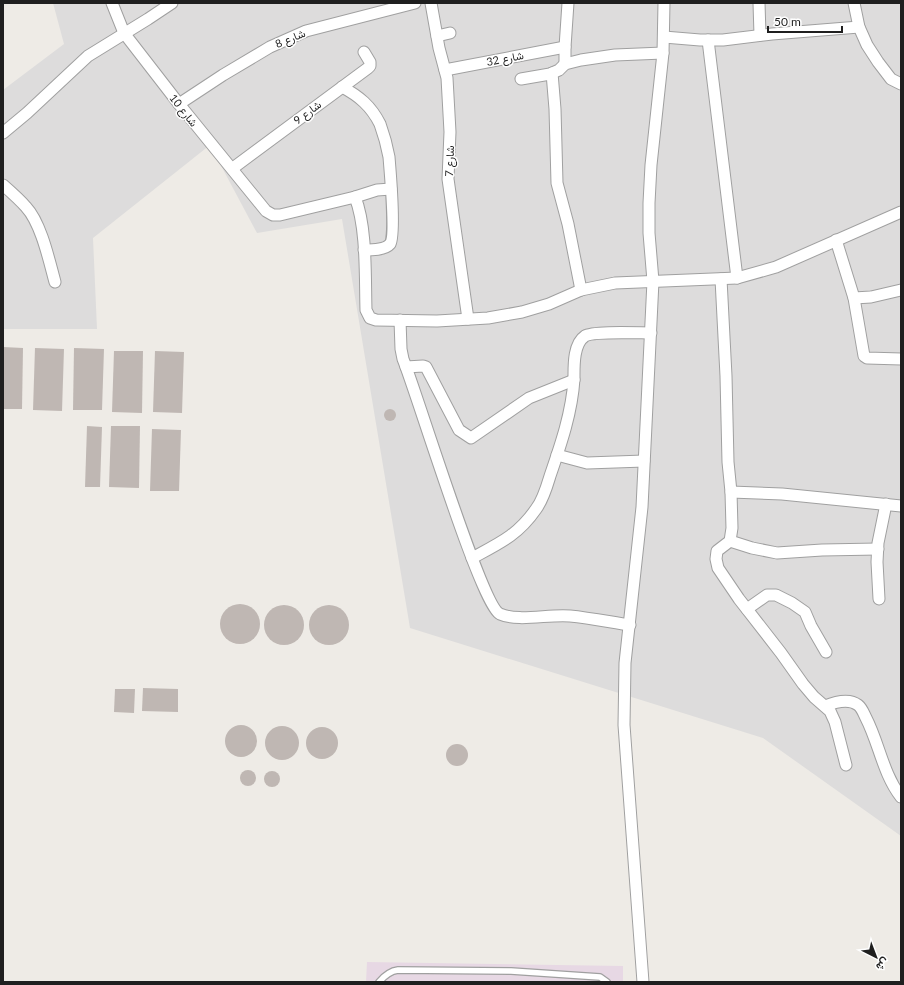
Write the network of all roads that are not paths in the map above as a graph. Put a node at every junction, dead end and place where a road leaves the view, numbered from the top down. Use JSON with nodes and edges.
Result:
{"nodes":[{"id":1,"x":112,"y":3,"type":"edge"},
{"id":2,"x":172,"y":3,"type":"edge"},
{"id":3,"x":415,"y":3,"type":"edge"},
{"id":4,"x":431,"y":3,"type":"edge"},
{"id":5,"x":568,"y":3,"type":"edge"},
{"id":6,"x":664,"y":3,"type":"edge"},
{"id":7,"x":758,"y":3,"type":"edge"},
{"id":8,"x":854,"y":3,"type":"edge"},
{"id":9,"x":859,"y":27,"type":"junction"},
{"id":10,"x":124,"y":33,"type":"junction"},
{"id":11,"x":450,"y":33,"type":"dead end"},
{"id":12,"x":760,"y":35,"type":"junction"},
{"id":13,"x":437,"y":36,"type":"junction"},
{"id":14,"x":664,"y":38,"type":"junction"},
{"id":15,"x":708,"y":40,"type":"junction"},
{"id":16,"x":565,"y":47,"type":"junction"},
{"id":17,"x":364,"y":52,"type":"dead end"},
{"id":18,"x":663,"y":53,"type":"junction"},
{"id":19,"x":565,"y":64,"type":"junction"},
{"id":20,"x":445,"y":70,"type":"junction"},
{"id":21,"x":552,"y":73,"type":"junction"},
{"id":22,"x":521,"y":79,"type":"dead end"},
{"id":23,"x":901,"y":84,"type":"edge"},
{"id":24,"x":342,"y":87,"type":"junction"},
{"id":25,"x":179,"y":104,"type":"junction"},
{"id":26,"x":3,"y":133,"type":"edge"},
{"id":27,"x":232,"y":168,"type":"junction"},
{"id":28,"x":3,"y":185,"type":"edge"},
{"id":29,"x":391,"y":189,"type":"junction"},
{"id":30,"x":355,"y":197,"type":"junction"},
{"id":31,"x":901,"y":212,"type":"edge"},
{"id":32,"x":836,"y":240,"type":"junction"},
{"id":33,"x":364,"y":250,"type":"junction"},
{"id":34,"x":737,"y":278,"type":"junction"},
{"id":35,"x":721,"y":279,"type":"junction"},
{"id":36,"x":653,"y":281,"type":"junction"},
{"id":37,"x":55,"y":282,"type":"dead end"},
{"id":38,"x":581,"y":290,"type":"junction"},
{"id":39,"x":901,"y":290,"type":"edge"},
{"id":40,"x":854,"y":298,"type":"junction"},
{"id":41,"x":468,"y":319,"type":"junction"},
{"id":42,"x":400,"y":320,"type":"junction"},
{"id":43,"x":651,"y":333,"type":"junction"},
{"id":44,"x":901,"y":359,"type":"edge"},
{"id":45,"x":406,"y":367,"type":"junction"},
{"id":46,"x":574,"y":380,"type":"junction"},
{"id":47,"x":558,"y":455,"type":"junction"},
{"id":48,"x":644,"y":461,"type":"junction"},
{"id":49,"x":731,"y":492,"type":"junction"},
{"id":50,"x":886,"y":504,"type":"junction"},
{"id":51,"x":901,"y":506,"type":"edge"},
{"id":52,"x":730,"y":541,"type":"junction"},
{"id":53,"x":878,"y":549,"type":"junction"},
{"id":54,"x":472,"y":558,"type":"junction"},
{"id":55,"x":879,"y":599,"type":"dead end"},
{"id":56,"x":747,"y":609,"type":"junction"},
{"id":57,"x":630,"y":625,"type":"junction"},
{"id":58,"x":826,"y":652,"type":"dead end"},
{"id":59,"x":825,"y":706,"type":"junction"},
{"id":60,"x":846,"y":765,"type":"dead end"},
{"id":61,"x":901,"y":797,"type":"edge"},
{"id":62,"x":379,"y":982,"type":"edge"},
{"id":63,"x":606,"y":982,"type":"edge"},
{"id":64,"x":643,"y":982,"type":"edge"}],
"edges":[{"from":1,"to":10,"type":"street","name":"شارع 10"},
{"from":2,"to":10,"type":"street"},
{"from":3,"to":25,"type":"street","name":"شارع 8"},
{"from":4,"to":13,"type":"street","name":"شارع 7"},
{"from":5,"to":16,"type":"street"},
{"from":6,"to":14,"type":"street"},
{"from":7,"to":12,"type":"street"},
{"from":8,"to":9,"type":"street"},
{"from":9,"to":12,"type":"street"},
{"from":9,"to":23,"type":"street"},
{"from":10,"to":25,"type":"street","name":"شارع 10"},
{"from":10,"to":26,"type":"street"},
{"from":11,"to":13,"type":"street"},
{"from":12,"to":15,"type":"street"},
{"from":13,"to":20,"type":"street","name":"شارع 7"},
{"from":14,"to":15,"type":"street"},
{"from":14,"to":18,"type":"street"},
{"from":15,"to":34,"type":"street"},
{"from":16,"to":19,"type":"street"},
{"from":16,"to":20,"type":"street","name":"شارع 32"},
{"from":17,"to":24,"type":"street","name":"شارع 9"},
{"from":18,"to":19,"type":"street"},
{"from":18,"to":36,"type":"street"},
{"from":19,"to":21,"type":"street"},
{"from":20,"to":41,"type":"street","name":"شارع 7"},
{"from":21,"to":22,"type":"street"},
{"from":21,"to":38,"type":"street"},
{"from":24,"to":27,"type":"street","name":"شارع 9"},
{"from":24,"to":29,"type":"street"},
{"from":25,"to":27,"type":"street","name":"شارع 10"},
{"from":27,"to":30,"type":"street","name":"شارع 10"},
{"from":28,"to":37,"type":"street"},
{"from":29,"to":30,"type":"street"},
{"from":29,"to":33,"type":"street"},
{"from":30,"to":33,"type":"street"},
{"from":31,"to":32,"type":"street"},
{"from":32,"to":34,"type":"street"},
{"from":32,"to":40,"type":"street"},
{"from":33,"to":42,"type":"street"},
{"from":34,"to":35,"type":"street"},
{"from":35,"to":36,"type":"street"},
{"from":35,"to":49,"type":"street"},
{"from":36,"to":38,"type":"street"},
{"from":36,"to":43,"type":"street"},
{"from":38,"to":41,"type":"street"},
{"from":39,"to":40,"type":"street"},
{"from":40,"to":44,"type":"street"},
{"from":41,"to":42,"type":"street"},
{"from":42,"to":45,"type":"street"},
{"from":43,"to":46,"type":"street"},
{"from":43,"to":48,"type":"street"},
{"from":45,"to":46,"type":"street"},
{"from":45,"to":54,"type":"street"},
{"from":46,"to":47,"type":"street"},
{"from":47,"to":48,"type":"street"},
{"from":47,"to":54,"type":"street"},
{"from":48,"to":57,"type":"street"},
{"from":49,"to":50,"type":"street"},
{"from":49,"to":52,"type":"street"},
{"from":50,"to":51,"type":"street"},
{"from":50,"to":53,"type":"street"},
{"from":52,"to":53,"type":"street"},
{"from":52,"to":56,"type":"street"},
{"from":53,"to":55,"type":"street"},
{"from":54,"to":57,"type":"street"},
{"from":56,"to":58,"type":"street"},
{"from":56,"to":59,"type":"street"},
{"from":57,"to":64,"type":"street"},
{"from":59,"to":60,"type":"street"},
{"from":59,"to":61,"type":"street"},
{"from":62,"to":63,"type":"lane"}]}
